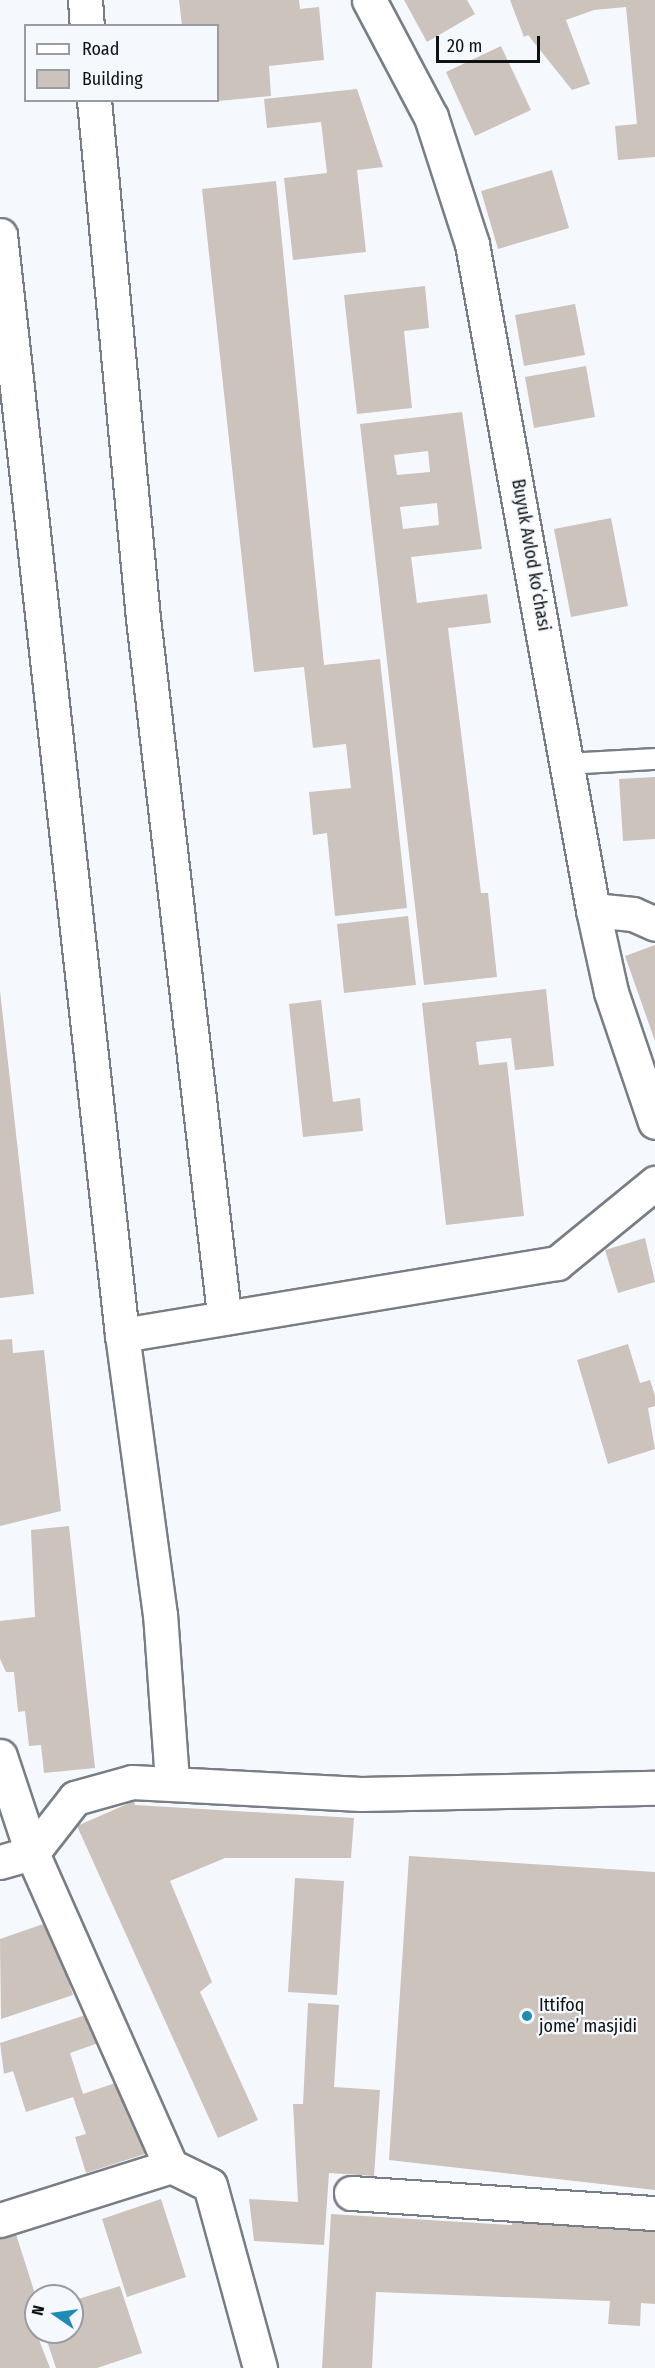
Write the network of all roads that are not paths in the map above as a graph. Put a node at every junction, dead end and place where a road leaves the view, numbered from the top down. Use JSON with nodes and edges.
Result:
{"nodes":[{"id":1,"x":85,"y":0,"type":"edge"},
{"id":2,"x":369,"y":0,"type":"edge"},
{"id":3,"x":87,"y":24,"type":"edge"},
{"id":4,"x":94,"y":102,"type":"edge"},
{"id":5,"x":0,"y":235,"type":"edge"},
{"id":6,"x":655,"y":759,"type":"edge"},
{"id":7,"x":567,"y":764,"type":"junction"},
{"id":8,"x":593,"y":910,"type":"junction"},
{"id":9,"x":655,"y":924,"type":"edge"},
{"id":10,"x":655,"y":1122,"type":"edge"},
{"id":11,"x":655,"y":1182,"type":"edge"},
{"id":12,"x":224,"y":1314,"type":"junction"},
{"id":13,"x":122,"y":1335,"type":"junction"},
{"id":14,"x":0,"y":1756,"type":"edge"},
{"id":15,"x":172,"y":1781,"type":"junction"},
{"id":16,"x":655,"y":1788,"type":"edge"},
{"id":17,"x":32,"y":1853,"type":"junction"},
{"id":18,"x":0,"y":1862,"type":"edge"},
{"id":19,"x":171,"y":2166,"type":"junction"},
{"id":20,"x":351,"y":2193,"type":"dead end"},
{"id":21,"x":655,"y":2213,"type":"edge"},
{"id":22,"x":0,"y":2220,"type":"edge"},
{"id":23,"x":260,"y":2368,"type":"edge"}],
"edges":[{"from":1,"to":3,"type":"street"},
{"from":2,"to":7,"type":"street","name":"Buyuk Avlod koʻchasi"},
{"from":4,"to":12,"type":"street"},
{"from":5,"to":13,"type":"street"},
{"from":6,"to":7,"type":"lane"},
{"from":7,"to":8,"type":"street","name":"Buyuk Avlod koʻchasi"},
{"from":8,"to":9,"type":"street"},
{"from":8,"to":10,"type":"street","name":"Buyuk Avlod koʻchasi"},
{"from":11,"to":12,"type":"street"},
{"from":12,"to":13,"type":"street"},
{"from":13,"to":15,"type":"street"},
{"from":14,"to":17,"type":"street"},
{"from":15,"to":16,"type":"street"},
{"from":15,"to":17,"type":"street"},
{"from":17,"to":18,"type":"street"},
{"from":17,"to":19,"type":"street"},
{"from":19,"to":22,"type":"street"},
{"from":19,"to":23,"type":"street"},
{"from":20,"to":21,"type":"street"}]}
